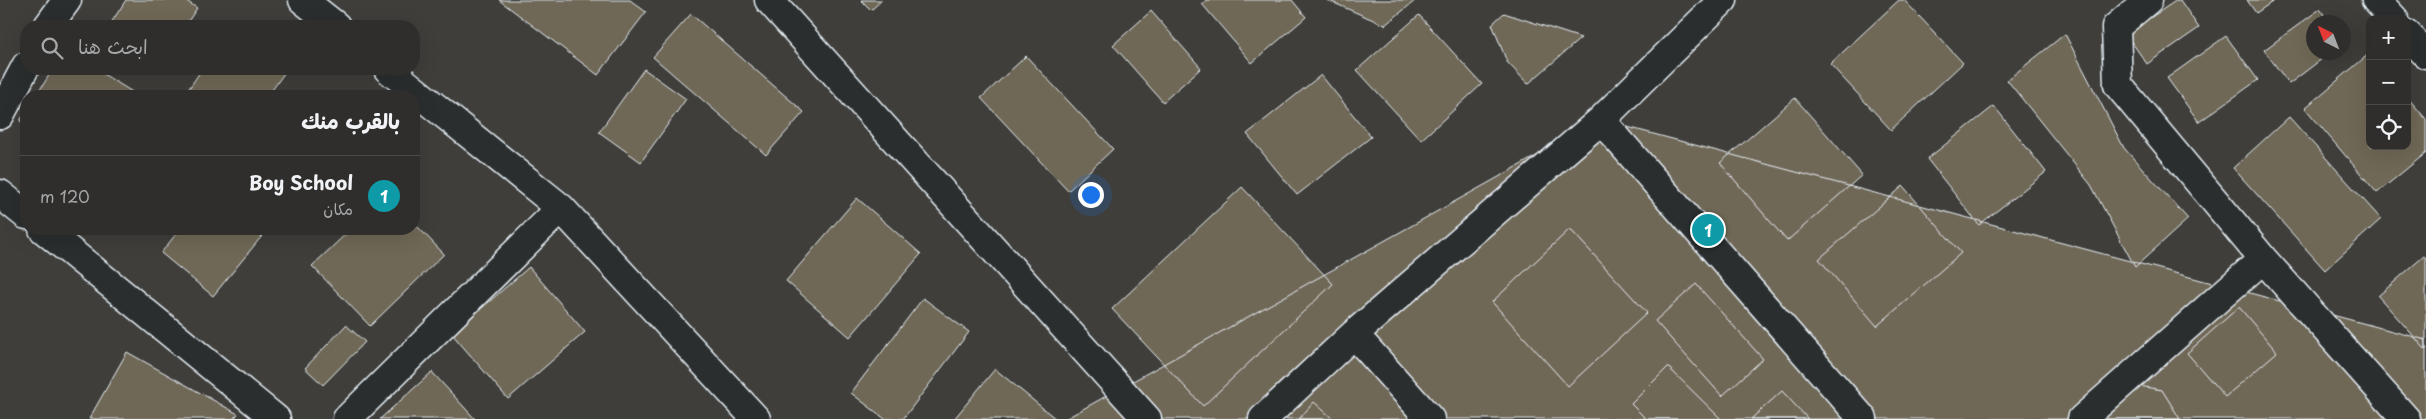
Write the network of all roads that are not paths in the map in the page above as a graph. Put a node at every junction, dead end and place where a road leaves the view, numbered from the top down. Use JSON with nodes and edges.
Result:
{"nodes":[{"id":1,"x":67,"y":0,"type":"edge"},
{"id":2,"x":303,"y":0,"type":"edge"},
{"id":3,"x":769,"y":0,"type":"edge"},
{"id":4,"x":1723,"y":0,"type":"edge"},
{"id":5,"x":2148,"y":0,"type":"edge"},
{"id":6,"x":2376,"y":0,"type":"edge"},
{"id":7,"x":2390,"y":15,"type":"edge"},
{"id":8,"x":52,"y":20,"type":"edge"},
{"id":9,"x":328,"y":20,"type":"edge"},
{"id":10,"x":2411,"y":38,"type":"edge"},
{"id":11,"x":2426,"y":54,"type":"edge"},
{"id":12,"x":21,"y":75,"type":"edge"},
{"id":13,"x":395,"y":75,"type":"edge"},
{"id":14,"x":414,"y":90,"type":"edge"},
{"id":15,"x":420,"y":95,"type":"edge"},
{"id":16,"x":0,"y":115,"type":"edge"},
{"id":17,"x":1601,"y":120,"type":"junction"},
{"id":18,"x":0,"y":194,"type":"edge"},
{"id":19,"x":561,"y":208,"type":"junction"},
{"id":20,"x":20,"y":210,"type":"edge"},
{"id":21,"x":50,"y":235,"type":"edge"},
{"id":22,"x":2263,"y":259,"type":"junction"},
{"id":23,"x":1354,"y":334,"type":"junction"},
{"id":24,"x":276,"y":419,"type":"edge"},
{"id":25,"x":347,"y":419,"type":"edge"},
{"id":26,"x":756,"y":419,"type":"edge"},
{"id":27,"x":1147,"y":419,"type":"edge"},
{"id":28,"x":1263,"y":419,"type":"edge"},
{"id":29,"x":1430,"y":419,"type":"edge"},
{"id":30,"x":1864,"y":419,"type":"edge"},
{"id":31,"x":2082,"y":419,"type":"edge"},
{"id":32,"x":2406,"y":419,"type":"edge"}],
"edges":[{"from":1,"to":8,"type":"street"},
{"from":2,"to":9,"type":"street"},
{"from":3,"to":27,"type":"street"},
{"from":4,"to":17,"type":"street"},
{"from":5,"to":22,"type":"street"},
{"from":6,"to":7,"type":"street"},
{"from":10,"to":11,"type":"street"},
{"from":12,"to":16,"type":"street"},
{"from":13,"to":14,"type":"street"},
{"from":15,"to":19,"type":"street"},
{"from":17,"to":23,"type":"street"},
{"from":17,"to":30,"type":"street"},
{"from":18,"to":20,"type":"street"},
{"from":19,"to":25,"type":"street"},
{"from":19,"to":26,"type":"street"},
{"from":21,"to":24,"type":"street"},
{"from":22,"to":31,"type":"street"},
{"from":22,"to":32,"type":"street"},
{"from":23,"to":28,"type":"street"},
{"from":23,"to":29,"type":"street"}]}
